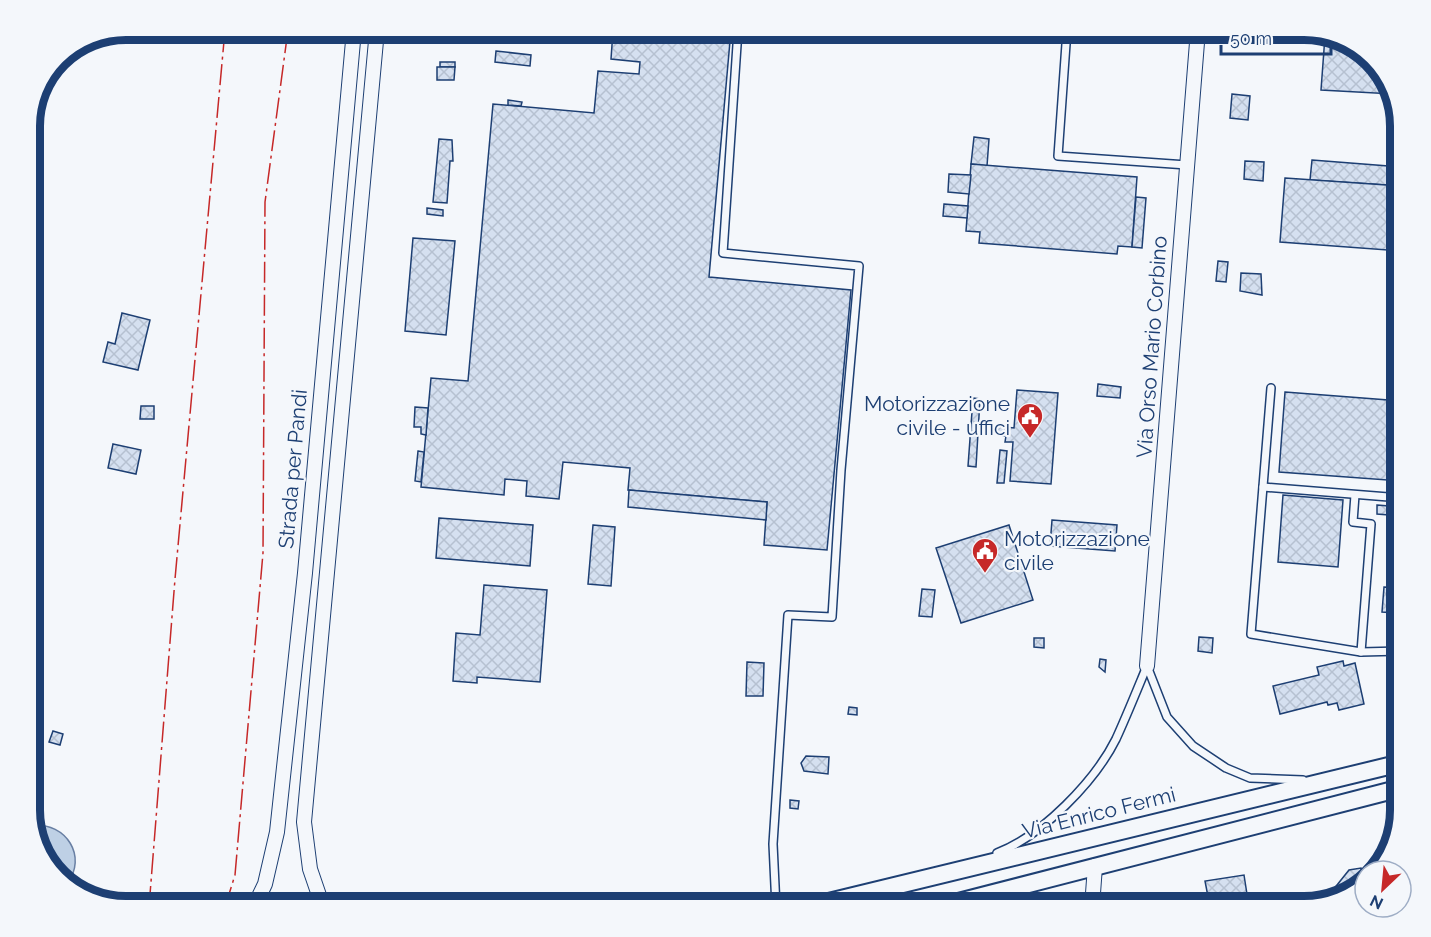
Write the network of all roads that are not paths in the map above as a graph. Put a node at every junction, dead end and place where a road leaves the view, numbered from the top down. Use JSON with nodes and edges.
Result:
{"nodes":[{"id":1,"x":353,"y":40,"type":"edge"},
{"id":2,"x":377,"y":40,"type":"edge"},
{"id":3,"x":737,"y":40,"type":"edge"},
{"id":4,"x":1066,"y":40,"type":"edge"},
{"id":5,"x":1197,"y":40,"type":"edge"},
{"id":6,"x":1187,"y":165,"type":"junction"},
{"id":7,"x":1271,"y":388,"type":"dead end"},
{"id":8,"x":1263,"y":487,"type":"junction"},
{"id":9,"x":1355,"y":495,"type":"junction"},
{"id":10,"x":1390,"y":497,"type":"edge"},
{"id":11,"x":1390,"y":651,"type":"edge"},
{"id":12,"x":1361,"y":652,"type":"junction"},
{"id":13,"x":1147,"y":666,"type":"junction"},
{"id":14,"x":1390,"y":766,"type":"edge"},
{"id":15,"x":1336,"y":779,"type":"junction"},
{"id":16,"x":1390,"y":791,"type":"edge"},
{"id":17,"x":1095,"y":866,"type":"junction"},
{"id":18,"x":953,"y":871,"type":"junction"},
{"id":19,"x":258,"y":896,"type":"edge"},
{"id":20,"x":319,"y":896,"type":"edge"},
{"id":21,"x":775,"y":896,"type":"edge"},
{"id":22,"x":852,"y":896,"type":"edge"},
{"id":23,"x":981,"y":896,"type":"edge"},
{"id":24,"x":1093,"y":896,"type":"edge"}],
"edges":[{"from":1,"to":19,"type":"street","name":"Strada per Pandi"},
{"from":2,"to":20,"type":"street","name":"Strada per Pandi"},
{"from":3,"to":21,"type":"lane"},
{"from":4,"to":6,"type":"lane"},
{"from":5,"to":6,"type":"street","name":"Via Orso Mario Corbino"},
{"from":6,"to":13,"type":"street","name":"Via Orso Mario Corbino"},
{"from":7,"to":8,"type":"lane"},
{"from":8,"to":9,"type":"lane"},
{"from":8,"to":12,"type":"lane"},
{"from":9,"to":10,"type":"lane"},
{"from":9,"to":12,"type":"lane"},
{"from":11,"to":12,"type":"lane"},
{"from":13,"to":15,"type":"lane"},
{"from":13,"to":18,"type":"lane"},
{"from":14,"to":15,"type":"street","name":"Via Enrico Fermi"},
{"from":15,"to":18,"type":"street","name":"Via Enrico Fermi"},
{"from":16,"to":17,"type":"street"},
{"from":17,"to":23,"type":"street"},
{"from":17,"to":24,"type":"street"},
{"from":18,"to":22,"type":"street","name":"Via Enrico Fermi"}]}
